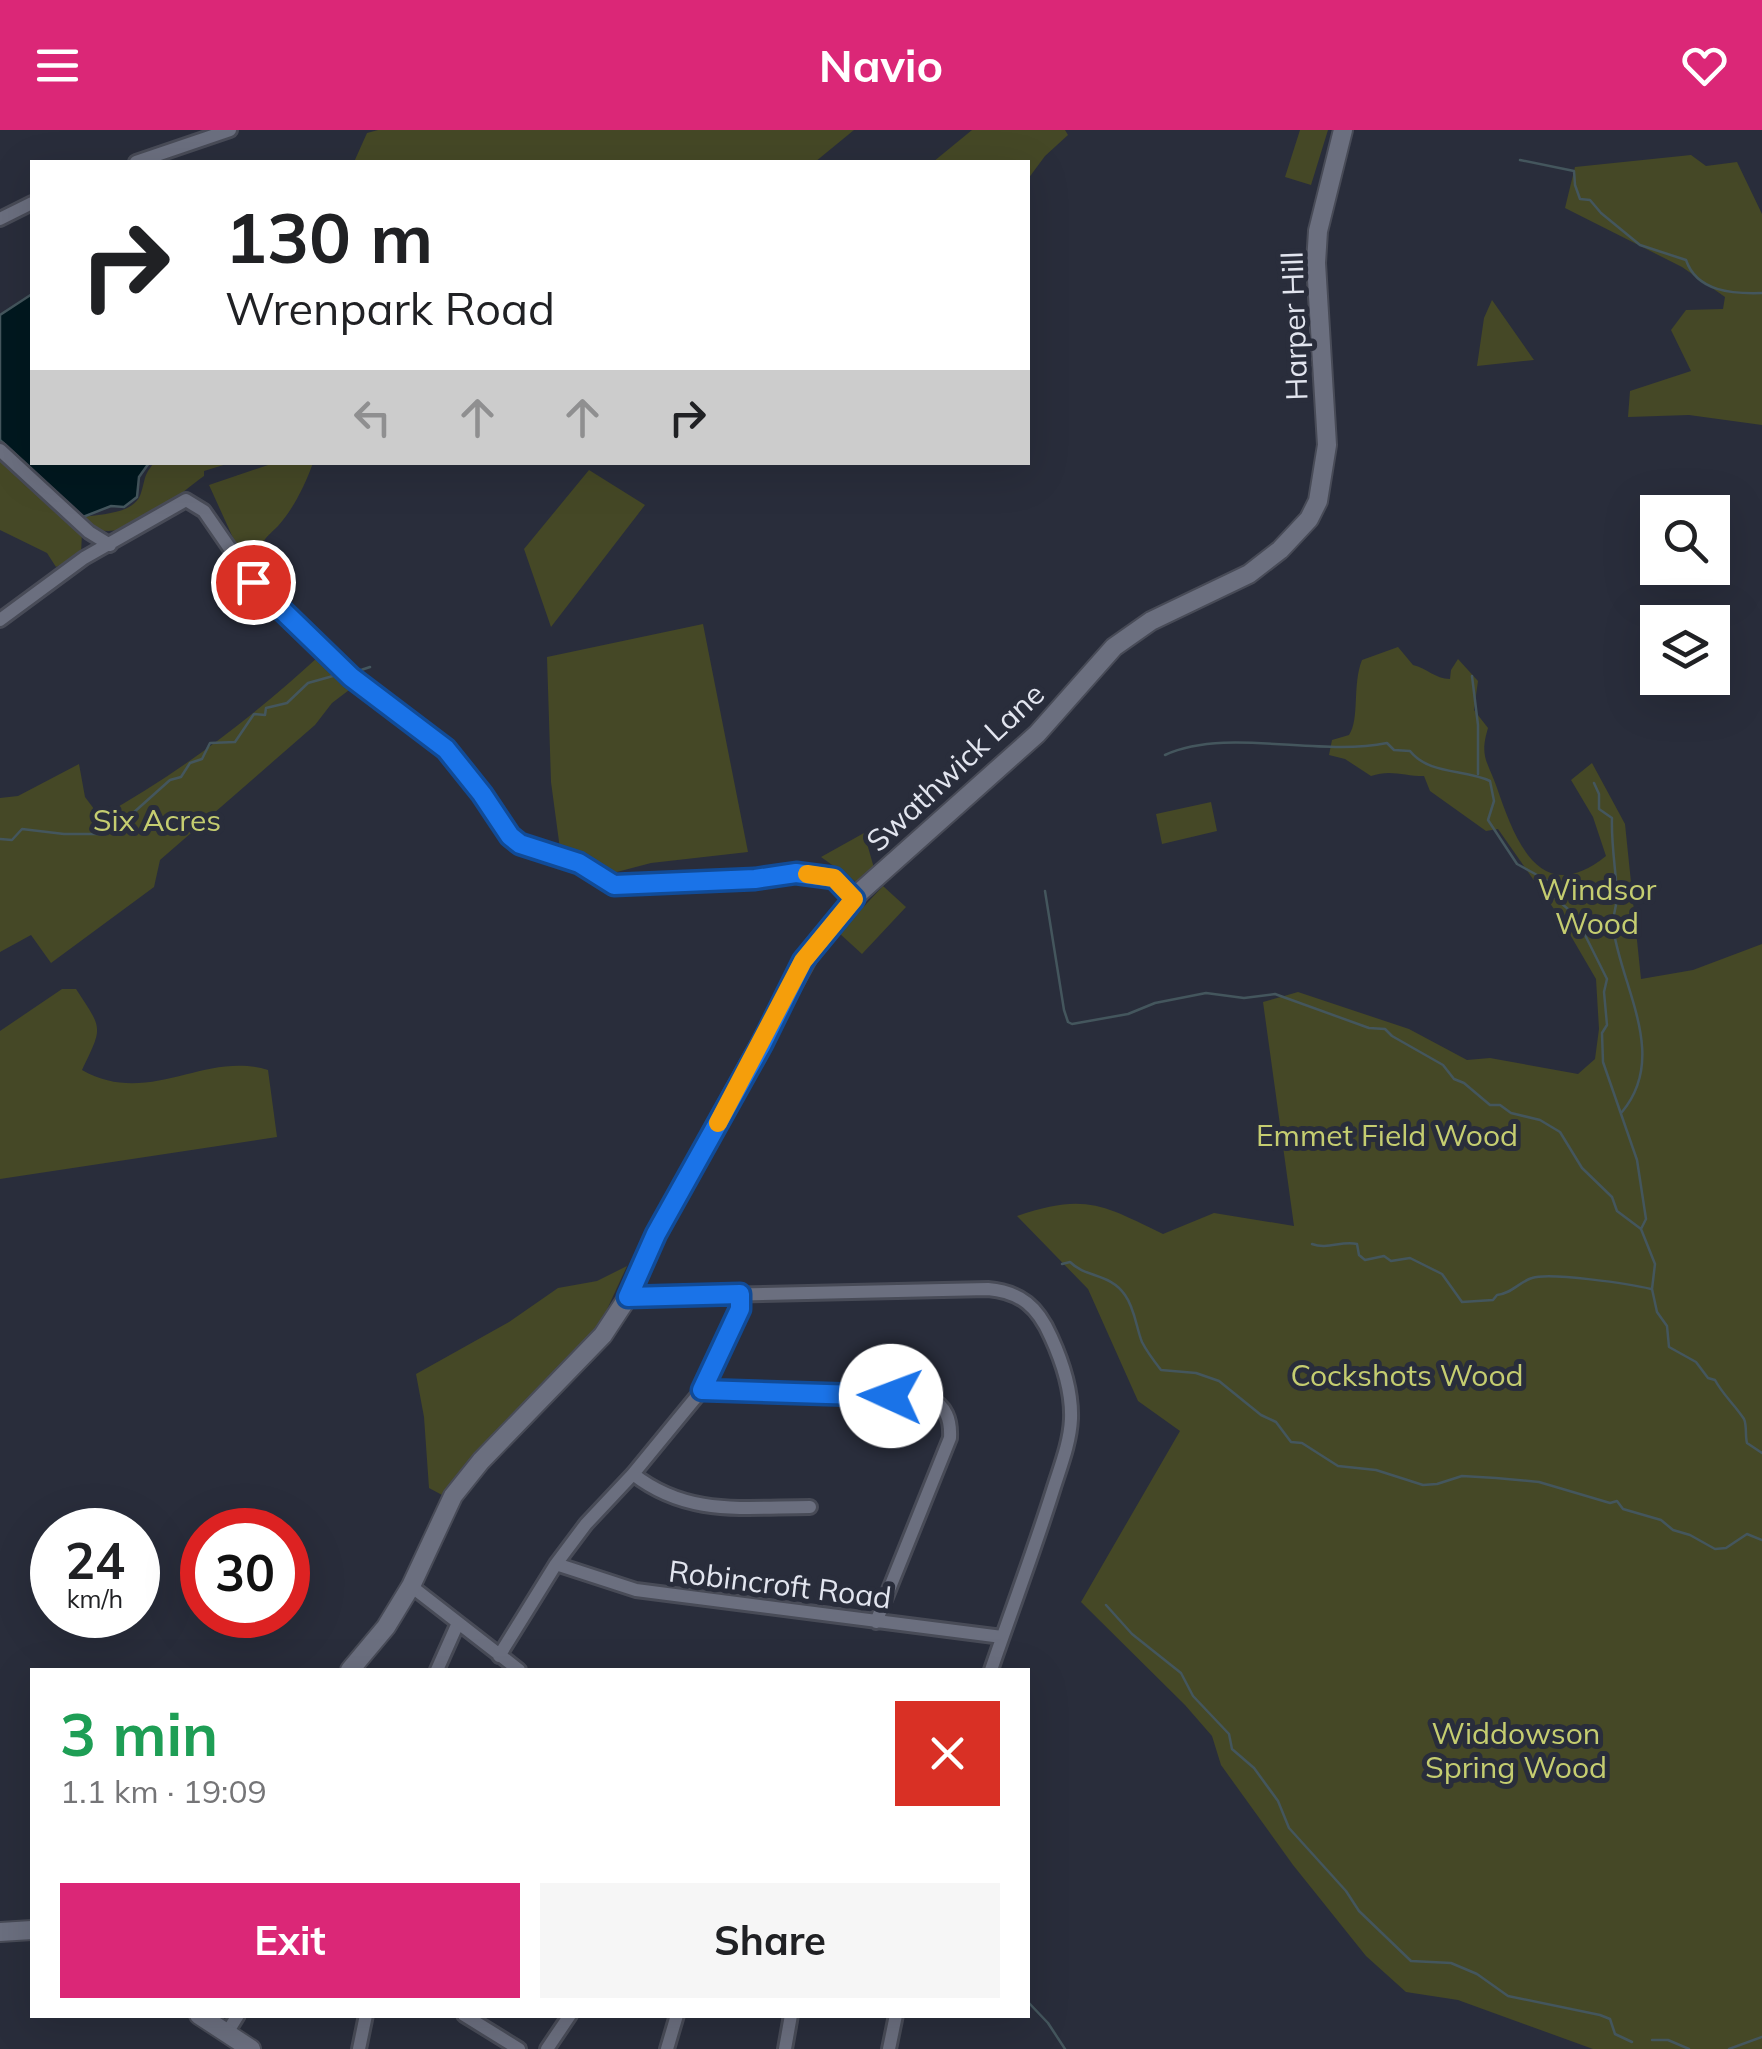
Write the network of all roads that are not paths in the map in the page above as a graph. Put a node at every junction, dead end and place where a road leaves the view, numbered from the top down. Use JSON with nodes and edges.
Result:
{"nodes":[{"id":1,"x":230,"y":130,"type":"edge"},
{"id":2,"x":1343,"y":130,"type":"edge"},
{"id":3,"x":142,"y":160,"type":"edge"},
{"id":4,"x":30,"y":203,"type":"edge"},
{"id":5,"x":0,"y":219,"type":"edge"},
{"id":6,"x":0,"y":450,"type":"edge"},
{"id":7,"x":1308,"y":519,"type":"joint"},
{"id":8,"x":89,"y":532,"type":"junction"},
{"id":9,"x":110,"y":545,"type":"junction"},
{"id":10,"x":84,"y":558,"type":"junction"},
{"id":11,"x":0,"y":620,"type":"edge"},
{"id":12,"x":854,"y":899,"type":"junction"},
{"id":13,"x":740,"y":1294,"type":"junction"},
{"id":14,"x":628,"y":1297,"type":"junction"},
{"id":15,"x":702,"y":1390,"type":"junction"},
{"id":16,"x":633,"y":1474,"type":"junction"},
{"id":17,"x":810,"y":1507,"type":"dead end"},
{"id":18,"x":556,"y":1564,"type":"junction"},
{"id":19,"x":411,"y":1586,"type":"junction"},
{"id":20,"x":876,"y":1622,"type":"junction"},
{"id":21,"x":458,"y":1623,"type":"junction"},
{"id":22,"x":1002,"y":1638,"type":"junction"},
{"id":23,"x":499,"y":1656,"type":"junction"},
{"id":24,"x":352,"y":1668,"type":"edge"},
{"id":25,"x":437,"y":1668,"type":"edge"},
{"id":26,"x":516,"y":1668,"type":"edge"},
{"id":27,"x":993,"y":1668,"type":"edge"},
{"id":28,"x":30,"y":1930,"type":"edge"},
{"id":29,"x":0,"y":1932,"type":"edge"},
{"id":30,"x":204,"y":2018,"type":"edge"},
{"id":31,"x":236,"y":2018,"type":"edge"},
{"id":32,"x":365,"y":2018,"type":"edge"},
{"id":33,"x":469,"y":2018,"type":"edge"},
{"id":34,"x":568,"y":2018,"type":"edge"},
{"id":35,"x":675,"y":2018,"type":"edge"},
{"id":36,"x":790,"y":2018,"type":"edge"},
{"id":37,"x":895,"y":2018,"type":"edge"},
{"id":38,"x":227,"y":2033,"type":"junction"},
{"id":39,"x":251,"y":2049,"type":"edge"},
{"id":40,"x":359,"y":2049,"type":"edge"},
{"id":41,"x":519,"y":2049,"type":"edge"},
{"id":42,"x":547,"y":2049,"type":"edge"},
{"id":43,"x":667,"y":2049,"type":"edge"},
{"id":44,"x":785,"y":2049,"type":"edge"},
{"id":45,"x":888,"y":2049,"type":"edge"}],
"edges":[{"from":1,"to":3,"type":"street"},
{"from":2,"to":7,"type":"street","name":"Harper Hill"},
{"from":4,"to":5,"type":"street"},
{"from":6,"to":8,"type":"street"},
{"from":7,"to":12,"type":"street","name":"Swathwick Lane"},
{"from":8,"to":9,"type":"street"},
{"from":8,"to":10,"type":"street"},
{"from":9,"to":10,"type":"street"},
{"from":9,"to":12,"type":"street"},
{"from":10,"to":11,"type":"street"},
{"from":12,"to":14,"type":"street","name":"Swathwick Lane"},
{"from":13,"to":14,"type":"street"},
{"from":13,"to":15,"type":"street"},
{"from":13,"to":22,"type":"street"},
{"from":14,"to":19,"type":"street","name":"Swathwick Lane"},
{"from":15,"to":16,"type":"street"},
{"from":15,"to":20,"type":"street"},
{"from":16,"to":17,"type":"street"},
{"from":16,"to":18,"type":"street"},
{"from":18,"to":20,"type":"street","name":"Robincroft Road"},
{"from":18,"to":23,"type":"street"},
{"from":19,"to":21,"type":"street"},
{"from":19,"to":24,"type":"street","name":"Swathwick Lane"},
{"from":20,"to":22,"type":"street","name":"Robincroft Road"},
{"from":21,"to":23,"type":"street"},
{"from":21,"to":25,"type":"street"},
{"from":22,"to":27,"type":"street"},
{"from":23,"to":26,"type":"street"},
{"from":28,"to":29,"type":"street"},
{"from":30,"to":38,"type":"street"},
{"from":31,"to":38,"type":"street"},
{"from":32,"to":40,"type":"street"},
{"from":33,"to":41,"type":"street"},
{"from":34,"to":42,"type":"street"},
{"from":35,"to":43,"type":"street"},
{"from":36,"to":44,"type":"street"},
{"from":37,"to":45,"type":"street"},
{"from":38,"to":39,"type":"street"}]}
